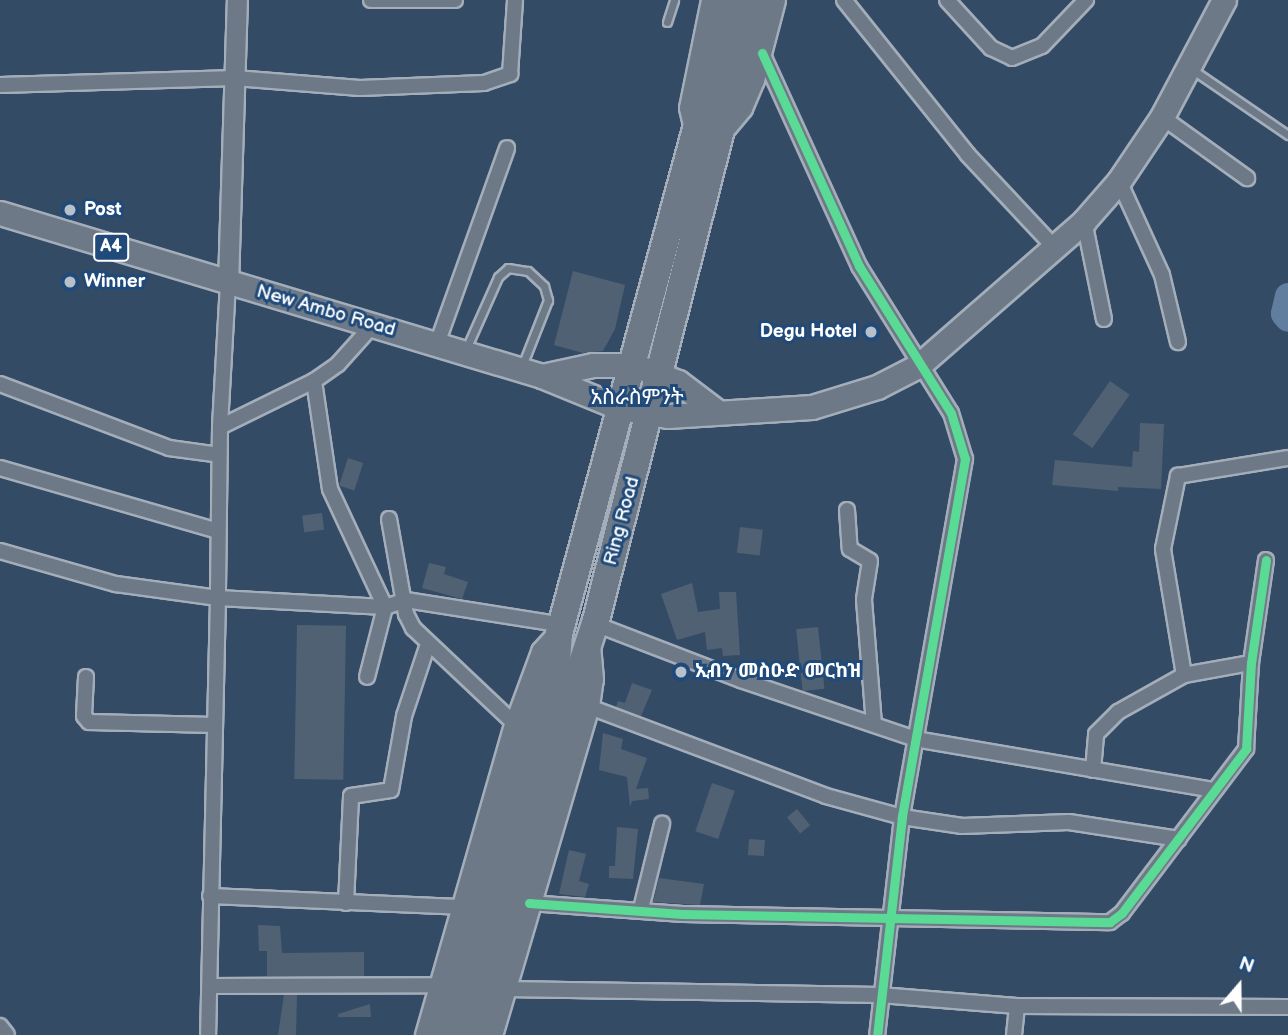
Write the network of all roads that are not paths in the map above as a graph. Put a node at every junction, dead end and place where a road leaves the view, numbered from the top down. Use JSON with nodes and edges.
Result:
{"nodes":[{"id":1,"x":237,"y":0,"type":"edge"},
{"id":2,"x":372,"y":0,"type":"edge"},
{"id":3,"x":455,"y":0,"type":"edge"},
{"id":4,"x":515,"y":0,"type":"edge"},
{"id":5,"x":674,"y":0,"type":"edge"},
{"id":6,"x":711,"y":0,"type":"edge"},
{"id":7,"x":731,"y":0,"type":"edge"},
{"id":8,"x":754,"y":0,"type":"edge"},
{"id":9,"x":775,"y":0,"type":"edge"},
{"id":10,"x":844,"y":0,"type":"edge"},
{"id":11,"x":947,"y":0,"type":"edge"},
{"id":12,"x":1086,"y":0,"type":"edge"},
{"id":13,"x":1224,"y":0,"type":"edge"},
{"id":14,"x":667,"y":22,"type":"dead end"},
{"id":15,"x":762,"y":53,"type":"junction"},
{"id":16,"x":1189,"y":67,"type":"junction"},
{"id":17,"x":235,"y":78,"type":"junction"},
{"id":18,"x":0,"y":85,"type":"edge"},
{"id":19,"x":1162,"y":117,"type":"junction"},
{"id":20,"x":708,"y":135,"type":"junction"},
{"id":21,"x":1288,"y":135,"type":"edge"},
{"id":22,"x":508,"y":149,"type":"dead end"},
{"id":23,"x":1247,"y":178,"type":"dead end"},
{"id":24,"x":1119,"y":181,"type":"junction"},
{"id":25,"x":0,"y":213,"type":"edge"},
{"id":26,"x":1084,"y":221,"type":"junction"},
{"id":27,"x":1054,"y":247,"type":"junction"},
{"id":28,"x":228,"y":283,"type":"junction"},
{"id":29,"x":1104,"y":319,"type":"dead end"},
{"id":30,"x":373,"y":325,"type":"junction"},
{"id":31,"x":1178,"y":342,"type":"dead end"},
{"id":32,"x":437,"y":344,"type":"junction"},
{"id":33,"x":465,"y":353,"type":"junction"},
{"id":34,"x":634,"y":365,"type":"junction"},
{"id":35,"x":918,"y":366,"type":"junction"},
{"id":36,"x":659,"y":372,"type":"junction"},
{"id":37,"x":531,"y":373,"type":"junction"},
{"id":38,"x":314,"y":381,"type":"junction"},
{"id":39,"x":0,"y":384,"type":"edge"},
{"id":40,"x":620,"y":408,"type":"junction"},
{"id":41,"x":715,"y":410,"type":"junction"},
{"id":42,"x":649,"y":415,"type":"junction"},
{"id":43,"x":220,"y":427,"type":"junction"},
{"id":44,"x":220,"y":456,"type":"junction"},
{"id":45,"x":1288,"y":458,"type":"edge"},
{"id":46,"x":0,"y":468,"type":"edge"},
{"id":47,"x":847,"y":510,"type":"dead end"},
{"id":48,"x":389,"y":519,"type":"dead end"},
{"id":49,"x":218,"y":531,"type":"junction"},
{"id":50,"x":0,"y":551,"type":"edge"},
{"id":51,"x":1266,"y":559,"type":"dead end"},
{"id":52,"x":218,"y":598,"type":"junction"},
{"id":53,"x":406,"y":600,"type":"junction"},
{"id":54,"x":385,"y":607,"type":"junction"},
{"id":55,"x":561,"y":630,"type":"junction"},
{"id":56,"x":592,"y":635,"type":"junction"},
{"id":57,"x":428,"y":644,"type":"junction"},
{"id":58,"x":1251,"y":663,"type":"junction"},
{"id":59,"x":1184,"y":675,"type":"junction"},
{"id":60,"x":86,"y":677,"type":"dead end"},
{"id":61,"x":367,"y":677,"type":"dead end"},
{"id":62,"x":587,"y":706,"type":"junction"},
{"id":63,"x":215,"y":725,"type":"junction"},
{"id":64,"x":516,"y":725,"type":"junction"},
{"id":65,"x":874,"y":725,"type":"junction"},
{"id":66,"x":915,"y":739,"type":"junction"},
{"id":67,"x":1093,"y":770,"type":"junction"},
{"id":68,"x":1213,"y":790,"type":"junction"},
{"id":69,"x":902,"y":817,"type":"junction"},
{"id":70,"x":662,"y":824,"type":"dead end"},
{"id":71,"x":1179,"y":839,"type":"junction"},
{"id":72,"x":210,"y":895,"type":"junction"},
{"id":73,"x":346,"y":903,"type":"junction"},
{"id":74,"x":529,"y":903,"type":"junction"},
{"id":75,"x":465,"y":907,"type":"junction"},
{"id":76,"x":642,"y":909,"type":"junction"},
{"id":77,"x":888,"y":918,"type":"junction"},
{"id":78,"x":443,"y":985,"type":"junction"},
{"id":79,"x":210,"y":986,"type":"junction"},
{"id":80,"x":503,"y":989,"type":"junction"},
{"id":81,"x":880,"y":995,"type":"junction"},
{"id":82,"x":1017,"y":1006,"type":"junction"},
{"id":83,"x":1288,"y":1007,"type":"edge"},
{"id":84,"x":0,"y":1026,"type":"edge"},
{"id":85,"x":7,"y":1035,"type":"edge"},
{"id":86,"x":208,"y":1035,"type":"edge"},
{"id":87,"x":427,"y":1035,"type":"edge"},
{"id":88,"x":447,"y":1035,"type":"edge"},
{"id":89,"x":467,"y":1035,"type":"edge"},
{"id":90,"x":491,"y":1035,"type":"edge"},
{"id":91,"x":877,"y":1035,"type":"edge"},
{"id":92,"x":1014,"y":1035,"type":"edge"}],
"edges":[{"from":1,"to":17,"type":"main road"},
{"from":2,"to":3,"type":"street"},
{"from":4,"to":17,"type":"street"},
{"from":5,"to":14,"type":"lane"},
{"from":6,"to":20,"type":"main road"},
{"from":7,"to":20,"type":"highway","name":"Ring Road"},
{"from":8,"to":20,"type":"highway","name":"Ring Road"},
{"from":9,"to":15,"type":"main road"},
{"from":10,"to":27,"type":"street"},
{"from":11,"to":12,"type":"street"},
{"from":13,"to":16,"type":"main road","name":"New Ambo Road"},
{"from":15,"to":20,"type":"main road"},
{"from":15,"to":35,"type":"street"},
{"from":16,"to":19,"type":"main road","name":"New Ambo Road"},
{"from":16,"to":21,"type":"lane"},
{"from":17,"to":18,"type":"street"},
{"from":17,"to":28,"type":"main road"},
{"from":19,"to":23,"type":"street"},
{"from":19,"to":24,"type":"main road","name":"New Ambo Road"},
{"from":20,"to":34,"type":"highway","name":"Ring Road"},
{"from":20,"to":36,"type":"highway","name":"Ring Road"},
{"from":22,"to":32,"type":"street"},
{"from":24,"to":26,"type":"main road","name":"New Ambo Road"},
{"from":24,"to":31,"type":"street"},
{"from":25,"to":28,"type":"main road","name":"New Ambo Road","number":"A4"},
{"from":26,"to":27,"type":"main road","name":"New Ambo Road"},
{"from":26,"to":29,"type":"street"},
{"from":27,"to":35,"type":"main road","name":"New Ambo Road"},
{"from":28,"to":30,"type":"main road","name":"New Ambo Road","number":"A4"},
{"from":28,"to":43,"type":"street"},
{"from":30,"to":32,"type":"main road","name":"New Ambo Road","number":"A4"},
{"from":30,"to":38,"type":"street"},
{"from":32,"to":33,"type":"main road","name":"New Ambo Road","number":"A4"},
{"from":33,"to":37,"type":"main road","name":"New Ambo Road","number":"A4"},
{"from":33,"to":37,"type":"lane"},
{"from":34,"to":36,"type":"main road"},
{"from":34,"to":37,"type":"main road","number":"A4"},
{"from":34,"to":40,"type":"highway","name":"Ring Road"},
{"from":35,"to":41,"type":"main road","name":"New Ambo Road"},
{"from":35,"to":66,"type":"street"},
{"from":36,"to":41,"type":"main road"},
{"from":36,"to":42,"type":"highway","name":"Ring Road"},
{"from":37,"to":40,"type":"main road","name":"New Ambo Road","number":"A4"},
{"from":38,"to":43,"type":"street"},
{"from":38,"to":54,"type":"street"},
{"from":39,"to":44,"type":"street"},
{"from":40,"to":42,"type":"main road","name":"New Ambo Road","number":"A4"},
{"from":40,"to":55,"type":"highway","name":"Ring Road"},
{"from":41,"to":42,"type":"main road","name":"New Ambo Road"},
{"from":42,"to":56,"type":"highway","name":"Ring Road"},
{"from":43,"to":44,"type":"street"},
{"from":44,"to":49,"type":"street"},
{"from":45,"to":59,"type":"street"},
{"from":46,"to":49,"type":"street"},
{"from":47,"to":65,"type":"street"},
{"from":48,"to":53,"type":"street"},
{"from":49,"to":52,"type":"street"},
{"from":50,"to":52,"type":"street"},
{"from":51,"to":58,"type":"street"},
{"from":52,"to":54,"type":"street"},
{"from":52,"to":63,"type":"street"},
{"from":53,"to":54,"type":"street"},
{"from":53,"to":55,"type":"street"},
{"from":53,"to":57,"type":"street"},
{"from":54,"to":61,"type":"street"},
{"from":55,"to":64,"type":"main road"},
{"from":55,"to":88,"type":"highway","name":"Ring Road"},
{"from":56,"to":62,"type":"main road"},
{"from":56,"to":65,"type":"street"},
{"from":56,"to":89,"type":"highway","name":"Ring Road"},
{"from":57,"to":64,"type":"street"},
{"from":57,"to":73,"type":"street"},
{"from":58,"to":59,"type":"street"},
{"from":58,"to":68,"type":"street"},
{"from":59,"to":67,"type":"street"},
{"from":60,"to":63,"type":"street"},
{"from":62,"to":69,"type":"street"},
{"from":62,"to":74,"type":"main road"},
{"from":63,"to":72,"type":"street"},
{"from":64,"to":75,"type":"main road"},
{"from":65,"to":66,"type":"street"},
{"from":66,"to":67,"type":"street"},
{"from":66,"to":69,"type":"street"},
{"from":67,"to":68,"type":"street"},
{"from":68,"to":71,"type":"street"},
{"from":69,"to":71,"type":"street"},
{"from":69,"to":77,"type":"street"},
{"from":70,"to":76,"type":"street"},
{"from":71,"to":77,"type":"street"},
{"from":72,"to":73,"type":"street"},
{"from":72,"to":79,"type":"street"},
{"from":73,"to":75,"type":"street"},
{"from":74,"to":76,"type":"street"},
{"from":74,"to":80,"type":"main road"},
{"from":75,"to":78,"type":"main road"},
{"from":76,"to":77,"type":"street"},
{"from":77,"to":81,"type":"street"},
{"from":78,"to":79,"type":"street"},
{"from":78,"to":87,"type":"main road"},
{"from":79,"to":86,"type":"street"},
{"from":80,"to":81,"type":"street"},
{"from":80,"to":90,"type":"main road"},
{"from":81,"to":82,"type":"street"},
{"from":81,"to":91,"type":"street"},
{"from":82,"to":83,"type":"street"},
{"from":82,"to":92,"type":"street"},
{"from":84,"to":85,"type":"street"}]}
